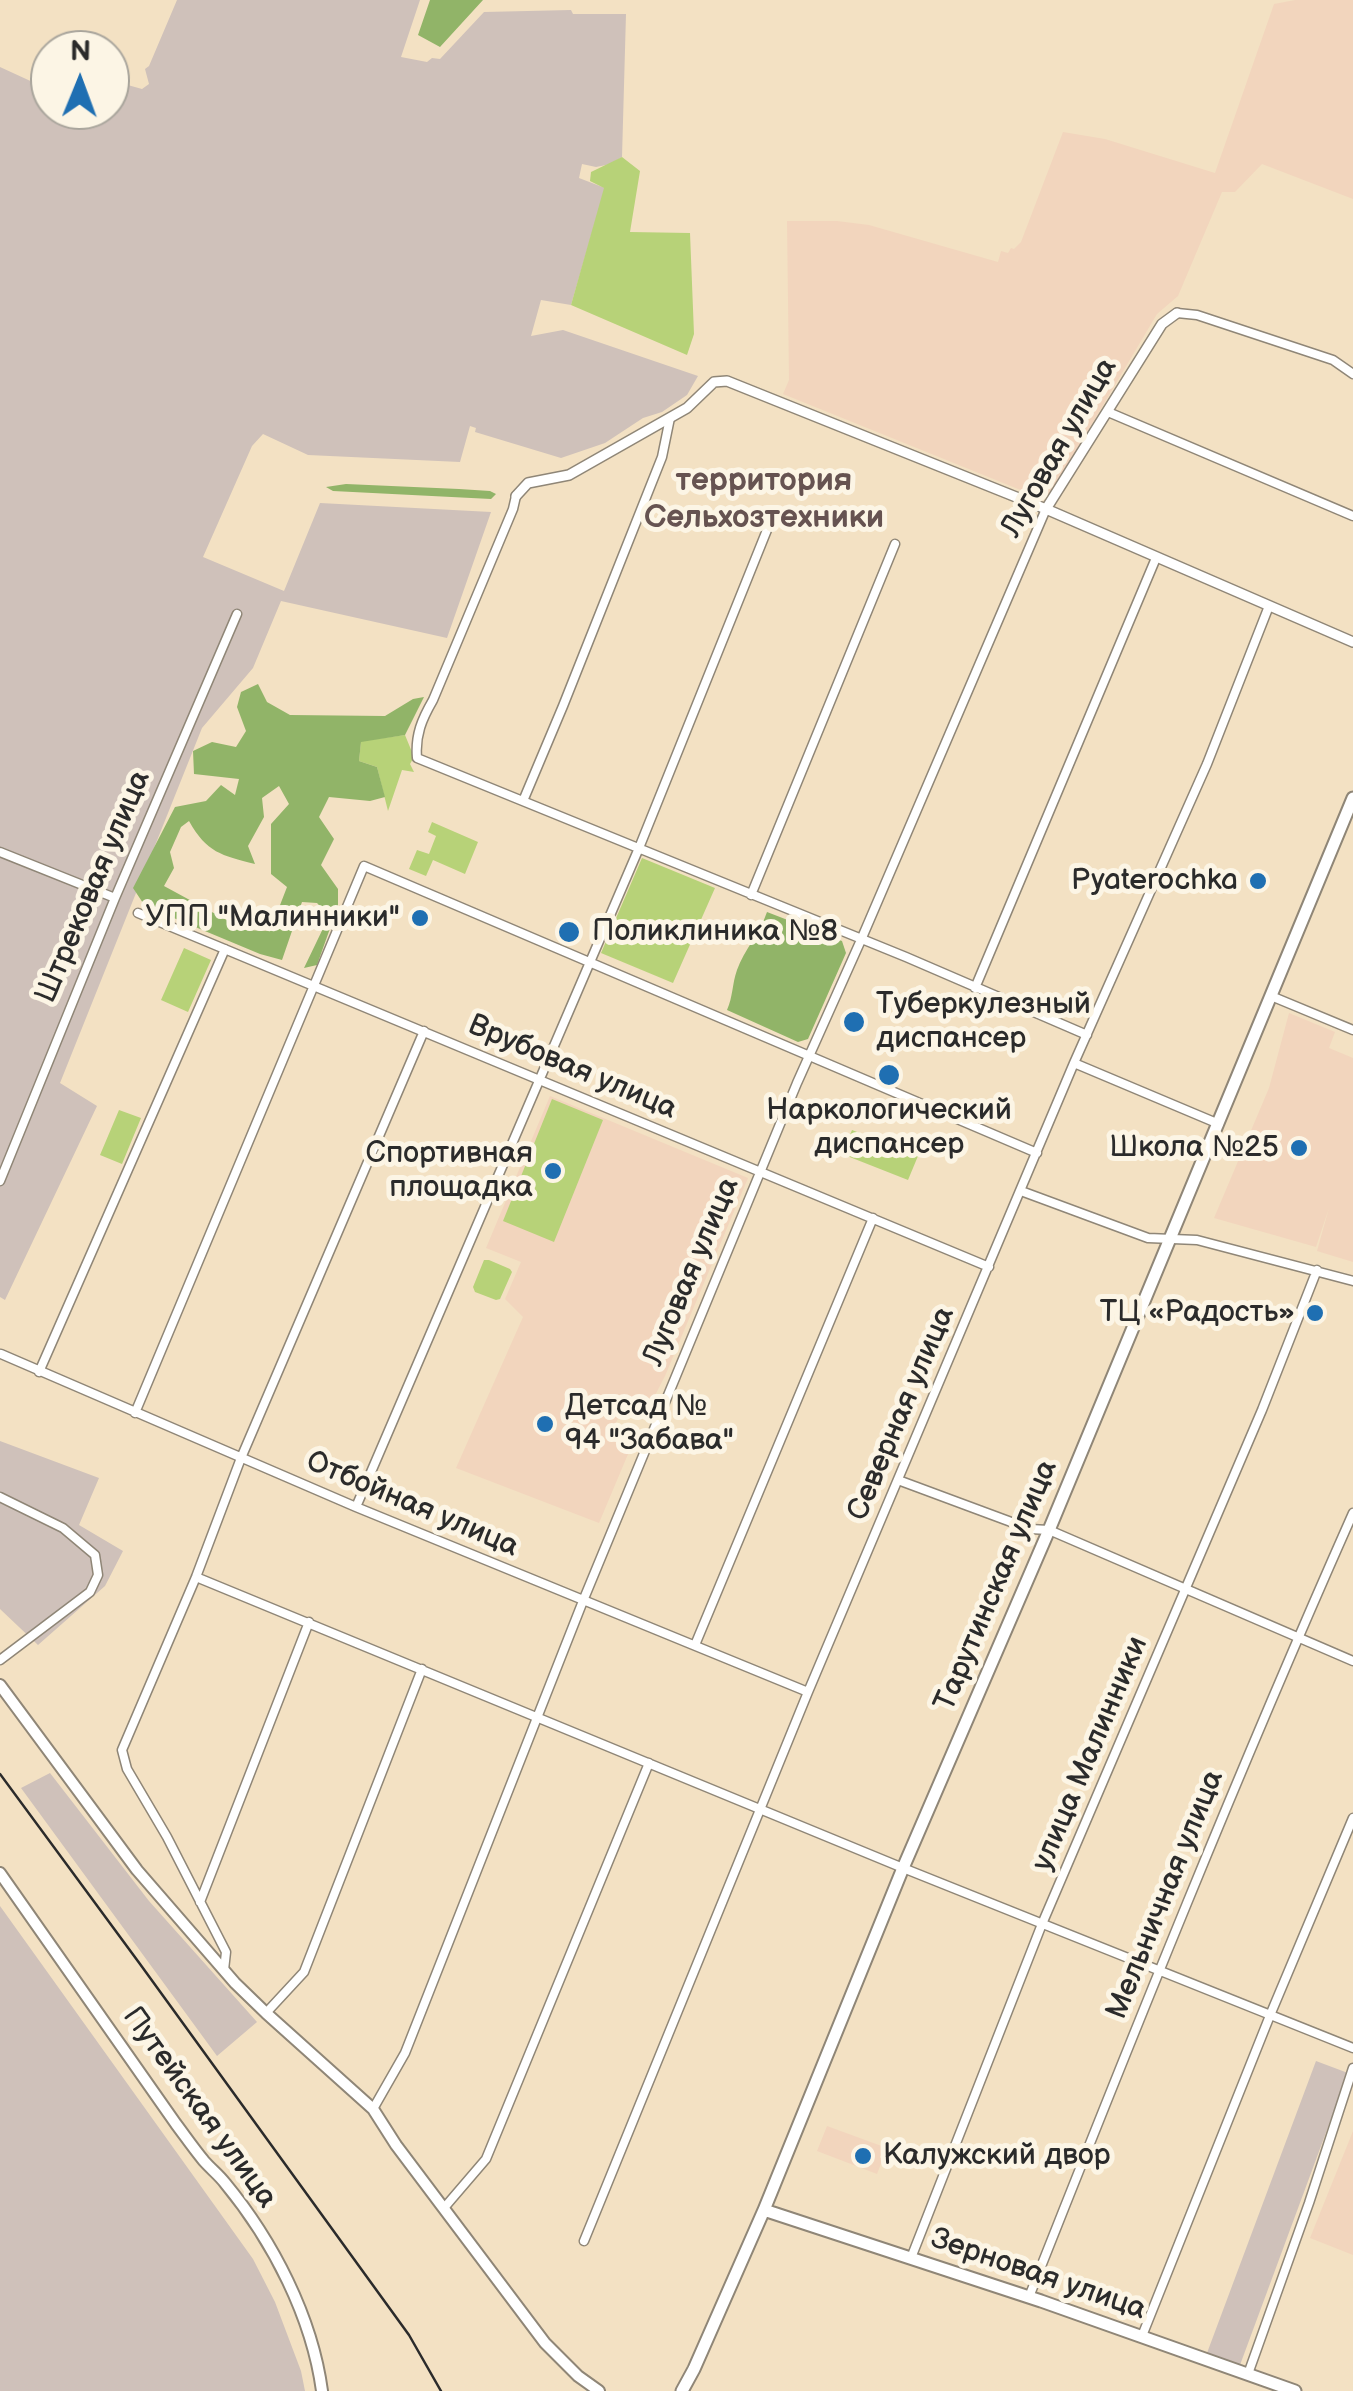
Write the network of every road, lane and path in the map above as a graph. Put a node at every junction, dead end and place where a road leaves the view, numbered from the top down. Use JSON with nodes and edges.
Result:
{"nodes":[{"id":1,"x":1177,"y":314,"type":"joint"},
{"id":2,"x":1353,"y":374,"type":"edge"},
{"id":3,"x":1108,"y":412,"type":"junction"},
{"id":4,"x":670,"y":418,"type":"junction"},
{"id":5,"x":516,"y":496,"type":"joint"},
{"id":6,"x":1046,"y":510,"type":"junction"},
{"id":7,"x":772,"y":515,"type":"dead end"},
{"id":8,"x":1353,"y":516,"type":"edge"},
{"id":9,"x":895,"y":544,"type":"dead end"},
{"id":10,"x":1156,"y":558,"type":"junction"},
{"id":11,"x":1268,"y":606,"type":"junction"},
{"id":12,"x":237,"y":614,"type":"dead end"},
{"id":13,"x":1353,"y":642,"type":"edge"},
{"id":14,"x":1353,"y":798,"type":"edge"},
{"id":15,"x":523,"y":801,"type":"junction"},
{"id":16,"x":638,"y":848,"type":"junction"},
{"id":17,"x":0,"y":852,"type":"edge"},
{"id":18,"x":751,"y":895,"type":"junction"},
{"id":19,"x":115,"y":898,"type":"junction"},
{"id":20,"x":138,"y":913,"type":"dead end"},
{"id":21,"x":861,"y":940,"type":"junction"},
{"id":22,"x":225,"y":948,"type":"junction"},
{"id":23,"x":590,"y":962,"type":"junction"},
{"id":24,"x":314,"y":987,"type":"junction"},
{"id":25,"x":975,"y":988,"type":"junction"},
{"id":26,"x":1272,"y":996,"type":"junction"},
{"id":27,"x":1353,"y":1030,"type":"edge"},
{"id":28,"x":424,"y":1031,"type":"junction"},
{"id":29,"x":1086,"y":1035,"type":"junction"},
{"id":30,"x":809,"y":1055,"type":"junction"},
{"id":31,"x":1074,"y":1063,"type":"junction"},
{"id":32,"x":540,"y":1079,"type":"junction"},
{"id":33,"x":1219,"y":1124,"type":"junction"},
{"id":34,"x":1037,"y":1153,"type":"junction"},
{"id":35,"x":761,"y":1171,"type":"junction"},
{"id":36,"x":0,"y":1181,"type":"edge"},
{"id":37,"x":1021,"y":1190,"type":"junction"},
{"id":38,"x":873,"y":1218,"type":"junction"},
{"id":39,"x":1171,"y":1238,"type":"junction"},
{"id":40,"x":989,"y":1266,"type":"junction"},
{"id":41,"x":1317,"y":1270,"type":"junction"},
{"id":42,"x":1353,"y":1281,"type":"edge"},
{"id":43,"x":0,"y":1354,"type":"edge"},
{"id":44,"x":40,"y":1372,"type":"junction"},
{"id":45,"x":135,"y":1413,"type":"junction"},
{"id":46,"x":241,"y":1458,"type":"junction"},
{"id":47,"x":898,"y":1480,"type":"junction"},
{"id":48,"x":0,"y":1496,"type":"edge"},
{"id":49,"x":356,"y":1507,"type":"junction"},
{"id":50,"x":1353,"y":1513,"type":"edge"},
{"id":51,"x":1049,"y":1530,"type":"junction"},
{"id":52,"x":196,"y":1576,"type":"junction"},
{"id":53,"x":1186,"y":1590,"type":"junction"},
{"id":54,"x":583,"y":1601,"type":"junction"},
{"id":55,"x":309,"y":1622,"type":"junction"},
{"id":56,"x":1298,"y":1638,"type":"junction"},
{"id":57,"x":695,"y":1645,"type":"junction"},
{"id":58,"x":0,"y":1660,"type":"edge"},
{"id":59,"x":1353,"y":1661,"type":"edge"},
{"id":60,"x":422,"y":1668,"type":"junction"},
{"id":61,"x":0,"y":1685,"type":"edge"},
{"id":62,"x":808,"y":1692,"type":"junction"},
{"id":63,"x":537,"y":1717,"type":"junction"},
{"id":64,"x":649,"y":1763,"type":"junction"},
{"id":65,"x":762,"y":1809,"type":"junction"},
{"id":66,"x":1353,"y":1818,"type":"edge"},
{"id":67,"x":903,"y":1868,"type":"junction"},
{"id":68,"x":0,"y":1874,"type":"edge"},
{"id":69,"x":200,"y":1902,"type":"junction"},
{"id":70,"x":1042,"y":1924,"type":"junction"},
{"id":71,"x":224,"y":1970,"type":"junction"},
{"id":72,"x":1158,"y":1970,"type":"junction"},
{"id":73,"x":1271,"y":2013,"type":"junction"},
{"id":74,"x":266,"y":2014,"type":"junction"},
{"id":75,"x":1353,"y":2048,"type":"edge"},
{"id":76,"x":1353,"y":2068,"type":"edge"},
{"id":77,"x":373,"y":2109,"type":"junction"},
{"id":78,"x":444,"y":2208,"type":"junction"},
{"id":79,"x":764,"y":2210,"type":"junction"},
{"id":80,"x":584,"y":2241,"type":"dead end"},
{"id":81,"x":911,"y":2258,"type":"junction"},
{"id":82,"x":1028,"y":2297,"type":"junction"},
{"id":83,"x":1142,"y":2336,"type":"junction"},
{"id":84,"x":1248,"y":2374,"type":"junction"},
{"id":85,"x":322,"y":2391,"type":"edge"},
{"id":86,"x":599,"y":2391,"type":"edge"},
{"id":87,"x":682,"y":2391,"type":"edge"},
{"id":88,"x":1295,"y":2391,"type":"edge"}],
"edges":[{"from":1,"to":2,"type":"street"},
{"from":1,"to":3,"type":"street","name":"Луговая улица"},
{"from":3,"to":6,"type":"street","name":"Луговая улица"},
{"from":3,"to":8,"type":"street"},
{"from":4,"to":5,"type":"street"},
{"from":4,"to":6,"type":"street"},
{"from":4,"to":15,"type":"street"},
{"from":5,"to":15,"type":"street"},
{"from":6,"to":10,"type":"street"},
{"from":6,"to":21,"type":"street","name":"Луговая улица"},
{"from":7,"to":16,"type":"street"},
{"from":9,"to":18,"type":"street"},
{"from":10,"to":11,"type":"street"},
{"from":10,"to":25,"type":"street"},
{"from":11,"to":13,"type":"street"},
{"from":11,"to":29,"type":"street","name":"Северная улица"},
{"from":12,"to":19,"type":"street","name":"Штрековая улица"},
{"from":14,"to":26,"type":"main road","name":"Тарутинская улица"},
{"from":15,"to":16,"type":"street"},
{"from":16,"to":18,"type":"street"},
{"from":16,"to":23,"type":"street"},
{"from":17,"to":19,"type":"street"},
{"from":18,"to":21,"type":"street"},
{"from":19,"to":36,"type":"street","name":"Штрековая улица"},
{"from":20,"to":22,"type":"street","name":"Врубовая улица"},
{"from":21,"to":25,"type":"street"},
{"from":21,"to":30,"type":"street","name":"Луговая улица"},
{"from":22,"to":24,"type":"street","name":"Врубовая улица"},
{"from":22,"to":44,"type":"street"},
{"from":23,"to":24,"type":"street"},
{"from":23,"to":30,"type":"street"},
{"from":23,"to":32,"type":"street"},
{"from":24,"to":28,"type":"street","name":"Врубовая улица"},
{"from":24,"to":45,"type":"street"},
{"from":25,"to":29,"type":"street"},
{"from":26,"to":27,"type":"street"},
{"from":26,"to":33,"type":"main road","name":"Тарутинская улица"},
{"from":28,"to":32,"type":"street","name":"Врубовая улица"},
{"from":28,"to":46,"type":"street"},
{"from":29,"to":31,"type":"street","name":"Северная улица"},
{"from":30,"to":34,"type":"street"},
{"from":30,"to":35,"type":"street","name":"Луговая улица"},
{"from":31,"to":33,"type":"street"},
{"from":31,"to":34,"type":"street","name":"Северная улица"},
{"from":32,"to":35,"type":"street","name":"Врубовая улица"},
{"from":32,"to":49,"type":"street"},
{"from":33,"to":39,"type":"main road","name":"Тарутинская улица"},
{"from":34,"to":37,"type":"street","name":"Северная улица"},
{"from":35,"to":38,"type":"street","name":"Врубовая улица"},
{"from":35,"to":54,"type":"street","name":"Луговая улица"},
{"from":37,"to":39,"type":"street"},
{"from":37,"to":40,"type":"street","name":"Северная улица"},
{"from":38,"to":40,"type":"street","name":"Врубовая улица"},
{"from":38,"to":57,"type":"street"},
{"from":39,"to":41,"type":"street"},
{"from":39,"to":51,"type":"main road","name":"Тарутинская улица"},
{"from":40,"to":47,"type":"street","name":"Северная улица"},
{"from":41,"to":42,"type":"street"},
{"from":41,"to":53,"type":"street","name":"улица Малинники"},
{"from":43,"to":44,"type":"street","name":"Отбойная улица"},
{"from":44,"to":45,"type":"street","name":"Отбойная улица"},
{"from":45,"to":46,"type":"street","name":"Отбойная улица"},
{"from":46,"to":49,"type":"street","name":"Отбойная улица"},
{"from":46,"to":52,"type":"street"},
{"from":47,"to":51,"type":"street"},
{"from":47,"to":62,"type":"street","name":"Северная улица"},
{"from":48,"to":58,"type":"street"},
{"from":49,"to":54,"type":"street","name":"Отбойная улица"},
{"from":50,"to":56,"type":"street","name":"Мельничная улица"},
{"from":51,"to":53,"type":"street"},
{"from":51,"to":67,"type":"main road","name":"Тарутинская улица"},
{"from":52,"to":55,"type":"street"},
{"from":52,"to":69,"type":"street"},
{"from":53,"to":56,"type":"street"},
{"from":53,"to":70,"type":"street","name":"улица Малинники"},
{"from":54,"to":57,"type":"street","name":"Отбойная улица"},
{"from":54,"to":63,"type":"street","name":"Луговая улица"},
{"from":55,"to":60,"type":"street"},
{"from":55,"to":69,"type":"street"},
{"from":56,"to":59,"type":"street"},
{"from":56,"to":72,"type":"street","name":"Мельничная улица"},
{"from":57,"to":62,"type":"street","name":"Отбойная улица"},
{"from":60,"to":63,"type":"street"},
{"from":60,"to":74,"type":"street"},
{"from":61,"to":71,"type":"main road"},
{"from":62,"to":65,"type":"street","name":"Северная улица"},
{"from":63,"to":64,"type":"street"},
{"from":63,"to":77,"type":"street","name":"Луговая улица"},
{"from":64,"to":65,"type":"street"},
{"from":64,"to":78,"type":"street"},
{"from":65,"to":67,"type":"street"},
{"from":65,"to":80,"type":"street","name":"Северная улица"},
{"from":66,"to":73,"type":"street"},
{"from":67,"to":70,"type":"street"},
{"from":67,"to":79,"type":"main road","name":"Тарутинская улица"},
{"from":68,"to":85,"type":"main road","name":"Путейская улица"},
{"from":69,"to":71,"type":"street"},
{"from":70,"to":72,"type":"street"},
{"from":70,"to":81,"type":"street","name":"улица Малинники"},
{"from":71,"to":74,"type":"main road"},
{"from":72,"to":73,"type":"street"},
{"from":72,"to":82,"type":"street","name":"Мельничная улица"},
{"from":73,"to":75,"type":"street"},
{"from":73,"to":83,"type":"street"},
{"from":74,"to":77,"type":"main road"},
{"from":76,"to":84,"type":"street"},
{"from":77,"to":78,"type":"main road"},
{"from":78,"to":86,"type":"main road"},
{"from":79,"to":81,"type":"main road","name":"Зерновая улица"},
{"from":79,"to":87,"type":"main road","name":"Тарутинская улица"},
{"from":81,"to":82,"type":"main road","name":"Зерновая улица"},
{"from":82,"to":83,"type":"main road","name":"Зерновая улица"},
{"from":83,"to":84,"type":"main road","name":"Зерновая улица"},
{"from":84,"to":88,"type":"main road","name":"Зерновая улица"}]}
